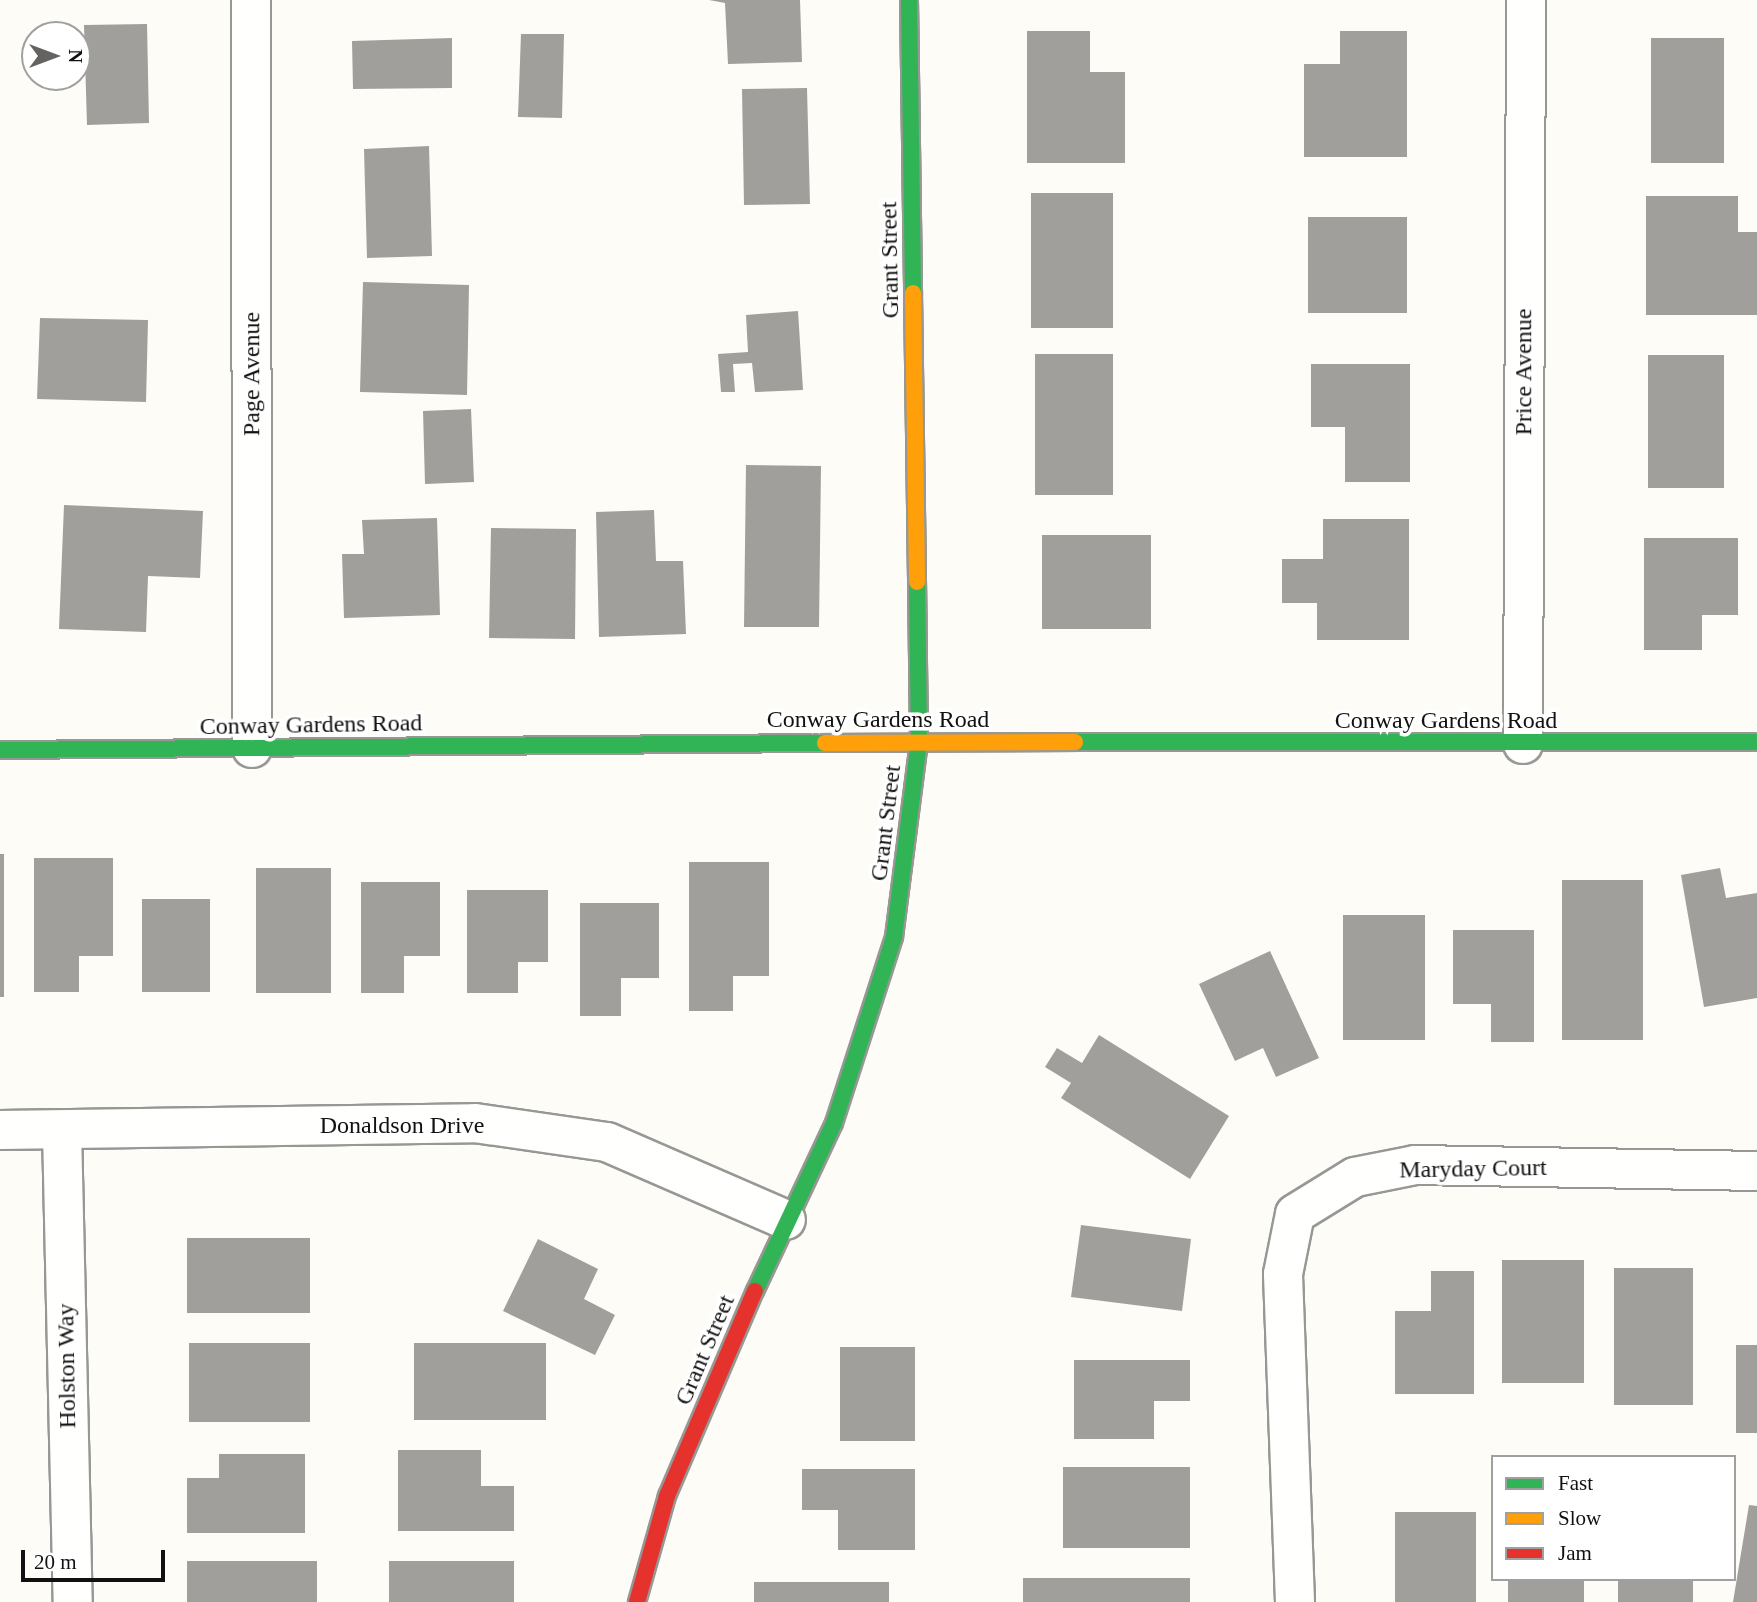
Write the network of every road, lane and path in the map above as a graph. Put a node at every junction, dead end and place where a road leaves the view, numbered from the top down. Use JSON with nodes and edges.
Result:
{"nodes":[{"id":1,"x":251,"y":0,"type":"edge"},
{"id":2,"x":909,"y":0,"type":"edge"},
{"id":3,"x":1526,"y":0,"type":"edge"},
{"id":4,"x":919,"y":742,"type":"junction"},
{"id":5,"x":1757,"y":742,"type":"edge"},
{"id":6,"x":1523,"y":744,"type":"junction"},
{"id":7,"x":253,"y":748,"type":"junction"},
{"id":8,"x":0,"y":750,"type":"edge"},
{"id":9,"x":0,"y":1130,"type":"edge"},
{"id":10,"x":62,"y":1130,"type":"junction"},
{"id":11,"x":1757,"y":1171,"type":"edge"},
{"id":12,"x":786,"y":1220,"type":"junction"},
{"id":13,"x":73,"y":1602,"type":"edge"},
{"id":14,"x":636,"y":1602,"type":"edge"},
{"id":15,"x":1295,"y":1602,"type":"edge"}],
"edges":[{"from":1,"to":7,"type":"street","name":"Page Avenue"},
{"from":2,"to":4,"type":"street","name":"Grant Street"},
{"from":3,"to":6,"type":"street","name":"Price Avenue"},
{"from":4,"to":6,"type":"street","name":"Conway Gardens Road"},
{"from":4,"to":7,"type":"street","name":"Conway Gardens Road"},
{"from":4,"to":12,"type":"street","name":"Grant Street"},
{"from":5,"to":6,"type":"street","name":"Conway Gardens Road"},
{"from":7,"to":8,"type":"street","name":"Conway Gardens Road"},
{"from":9,"to":10,"type":"street","name":"Donaldson Drive"},
{"from":10,"to":12,"type":"street","name":"Donaldson Drive"},
{"from":10,"to":13,"type":"street","name":"Holston Way"},
{"from":11,"to":15,"type":"street","name":"Maryday Court"},
{"from":12,"to":14,"type":"street","name":"Grant Street"}]}
